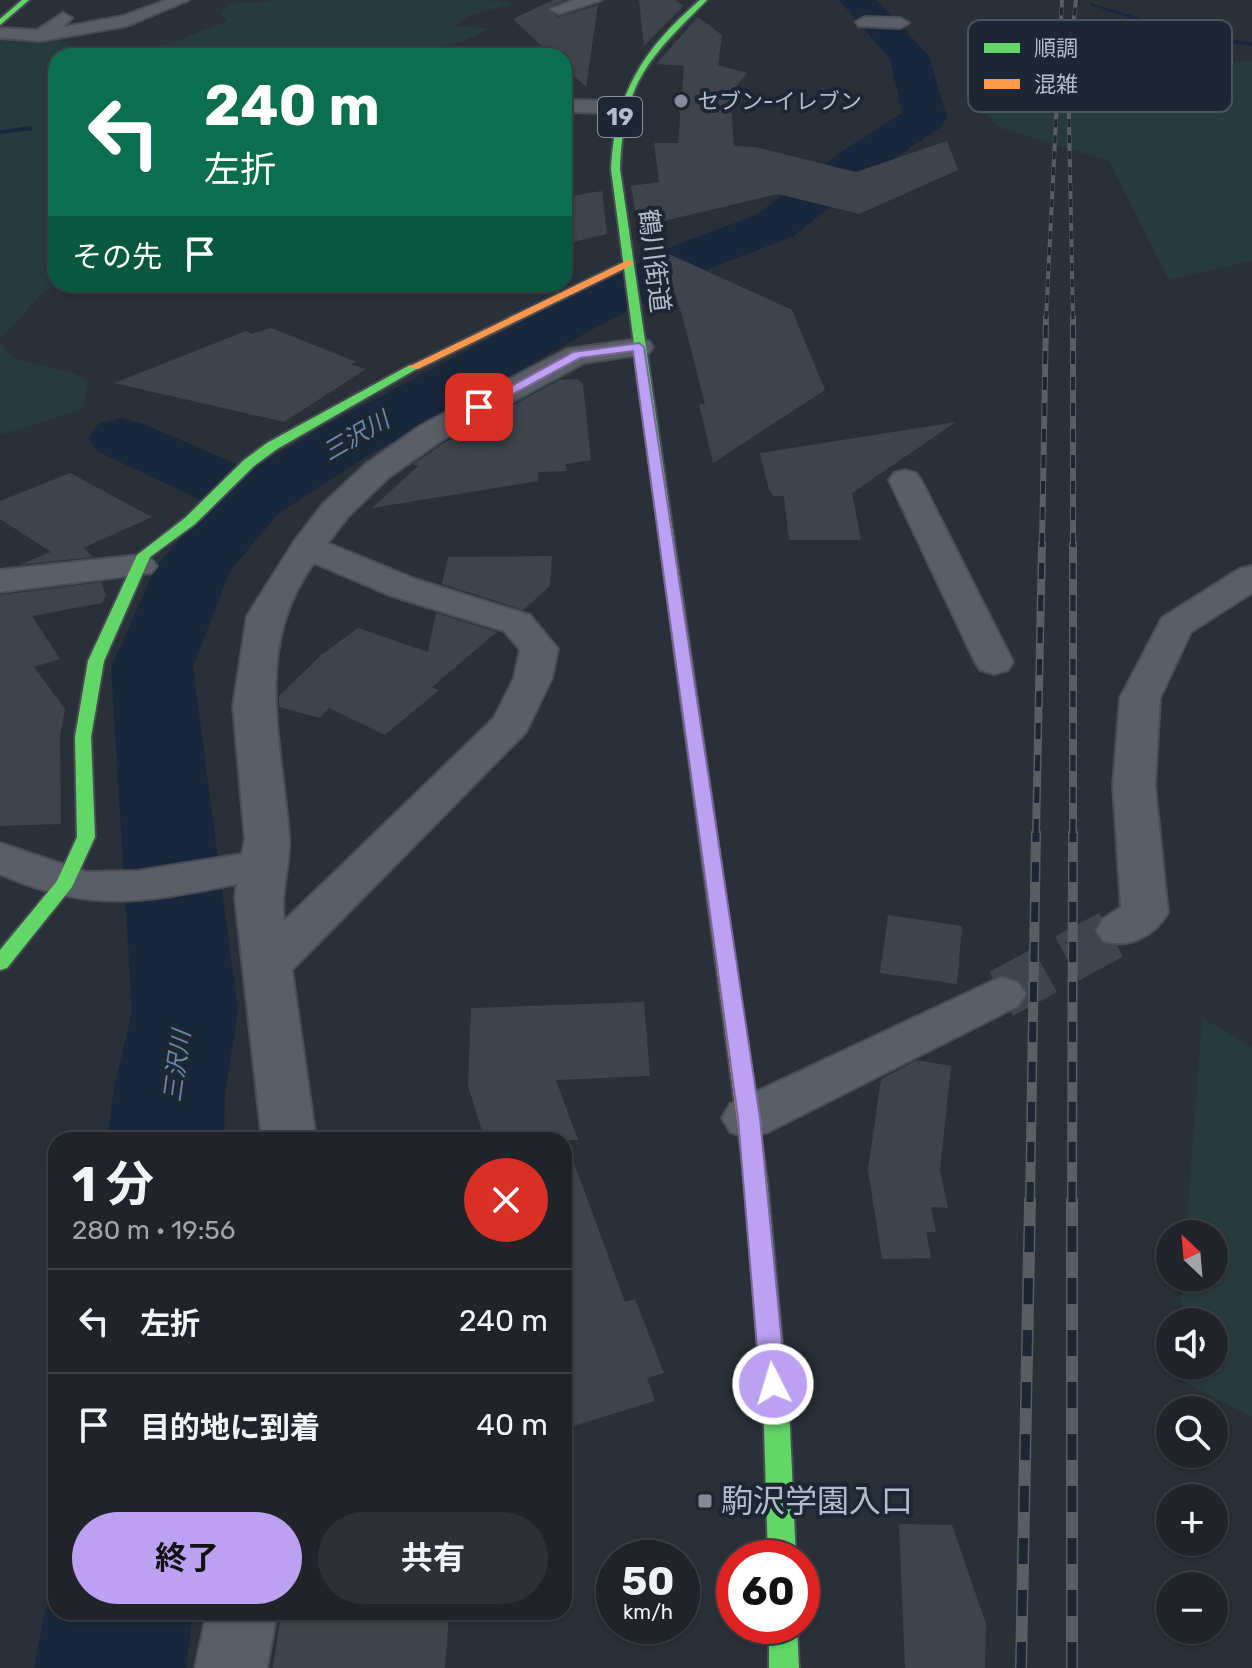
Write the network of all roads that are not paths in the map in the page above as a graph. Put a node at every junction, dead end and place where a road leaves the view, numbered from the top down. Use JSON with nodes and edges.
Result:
{"nodes":[{"id":1,"x":26,"y":0,"type":"edge"},
{"id":2,"x":82,"y":0,"type":"edge"},
{"id":3,"x":181,"y":0,"type":"edge"},
{"id":4,"x":594,"y":0,"type":"edge"},
{"id":5,"x":704,"y":0,"type":"edge"},
{"id":6,"x":559,"y":9,"type":"dead end"},
{"id":7,"x":865,"y":22,"type":"dead end"},
{"id":8,"x":0,"y":23,"type":"edge"},
{"id":9,"x":900,"y":23,"type":"dead end"},
{"id":10,"x":0,"y":33,"type":"edge"},
{"id":11,"x":41,"y":36,"type":"junction"},
{"id":12,"x":572,"y":106,"type":"edge"},
{"id":13,"x":623,"y":107,"type":"junction"},
{"id":14,"x":628,"y":263,"type":"junction"},
{"id":15,"x":572,"y":290,"type":"edge"},
{"id":16,"x":568,"y":292,"type":"edge"},
{"id":17,"x":639,"y":347,"type":"junction"},
{"id":18,"x":905,"y":480,"type":"dead end"},
{"id":19,"x":307,"y":547,"type":"junction"},
{"id":20,"x":139,"y":566,"type":"junction"},
{"id":21,"x":1252,"y":577,"type":"edge"},
{"id":22,"x":0,"y":581,"type":"edge"},
{"id":23,"x":994,"y":662,"type":"dead end"},
{"id":24,"x":0,"y":857,"type":"edge"},
{"id":25,"x":247,"y":867,"type":"junction"},
{"id":26,"x":65,"y":883,"type":"junction"},
{"id":27,"x":1120,"y":930,"type":"tunnel mouth"},
{"id":28,"x":0,"y":963,"type":"edge"},
{"id":29,"x":266,"y":967,"type":"junction"},
{"id":30,"x":1001,"y":994,"type":"tunnel mouth"},
{"id":31,"x":749,"y":1118,"type":"junction"},
{"id":32,"x":288,"y":1132,"type":"edge"},
{"id":33,"x":782,"y":1540,"type":"edge"},
{"id":34,"x":240,"y":1620,"type":"edge"},
{"id":35,"x":783,"y":1644,"type":"edge"},
{"id":36,"x":231,"y":1668,"type":"edge"},
{"id":37,"x":784,"y":1668,"type":"edge"}],
"edges":[{"from":1,"to":8,"type":"main road"},
{"from":2,"to":11,"type":"street"},
{"from":3,"to":11,"type":"street"},
{"from":4,"to":6,"type":"street"},
{"from":5,"to":13,"type":"main road","name":"鶴川街道","number":"19"},
{"from":7,"to":9,"type":"street"},
{"from":10,"to":11,"type":"street"},
{"from":12,"to":13,"type":"street"},
{"from":13,"to":14,"type":"main road","name":"鶴川街道","number":"19"},
{"from":14,"to":15,"type":"main road"},
{"from":14,"to":17,"type":"main road","name":"鶴川街道","number":"19"},
{"from":16,"to":20,"type":"main road"},
{"from":17,"to":19,"type":"street"},
{"from":17,"to":31,"type":"main road","name":"鶴川街道","number":"19"},
{"from":18,"to":23,"type":"street"},
{"from":19,"to":25,"type":"street"},
{"from":19,"to":29,"type":"street"},
{"from":20,"to":22,"type":"street"},
{"from":20,"to":26,"type":"main road"},
{"from":21,"to":27,"type":"street"},
{"from":24,"to":26,"type":"street"},
{"from":25,"to":26,"type":"street"},
{"from":25,"to":29,"type":"street"},
{"from":26,"to":28,"type":"main road"},
{"from":29,"to":32,"type":"street"},
{"from":30,"to":31,"type":"street"},
{"from":31,"to":33,"type":"main road","name":"鶴川街道","number":"19"},
{"from":34,"to":36,"type":"street"},
{"from":35,"to":37,"type":"main road"}]}
